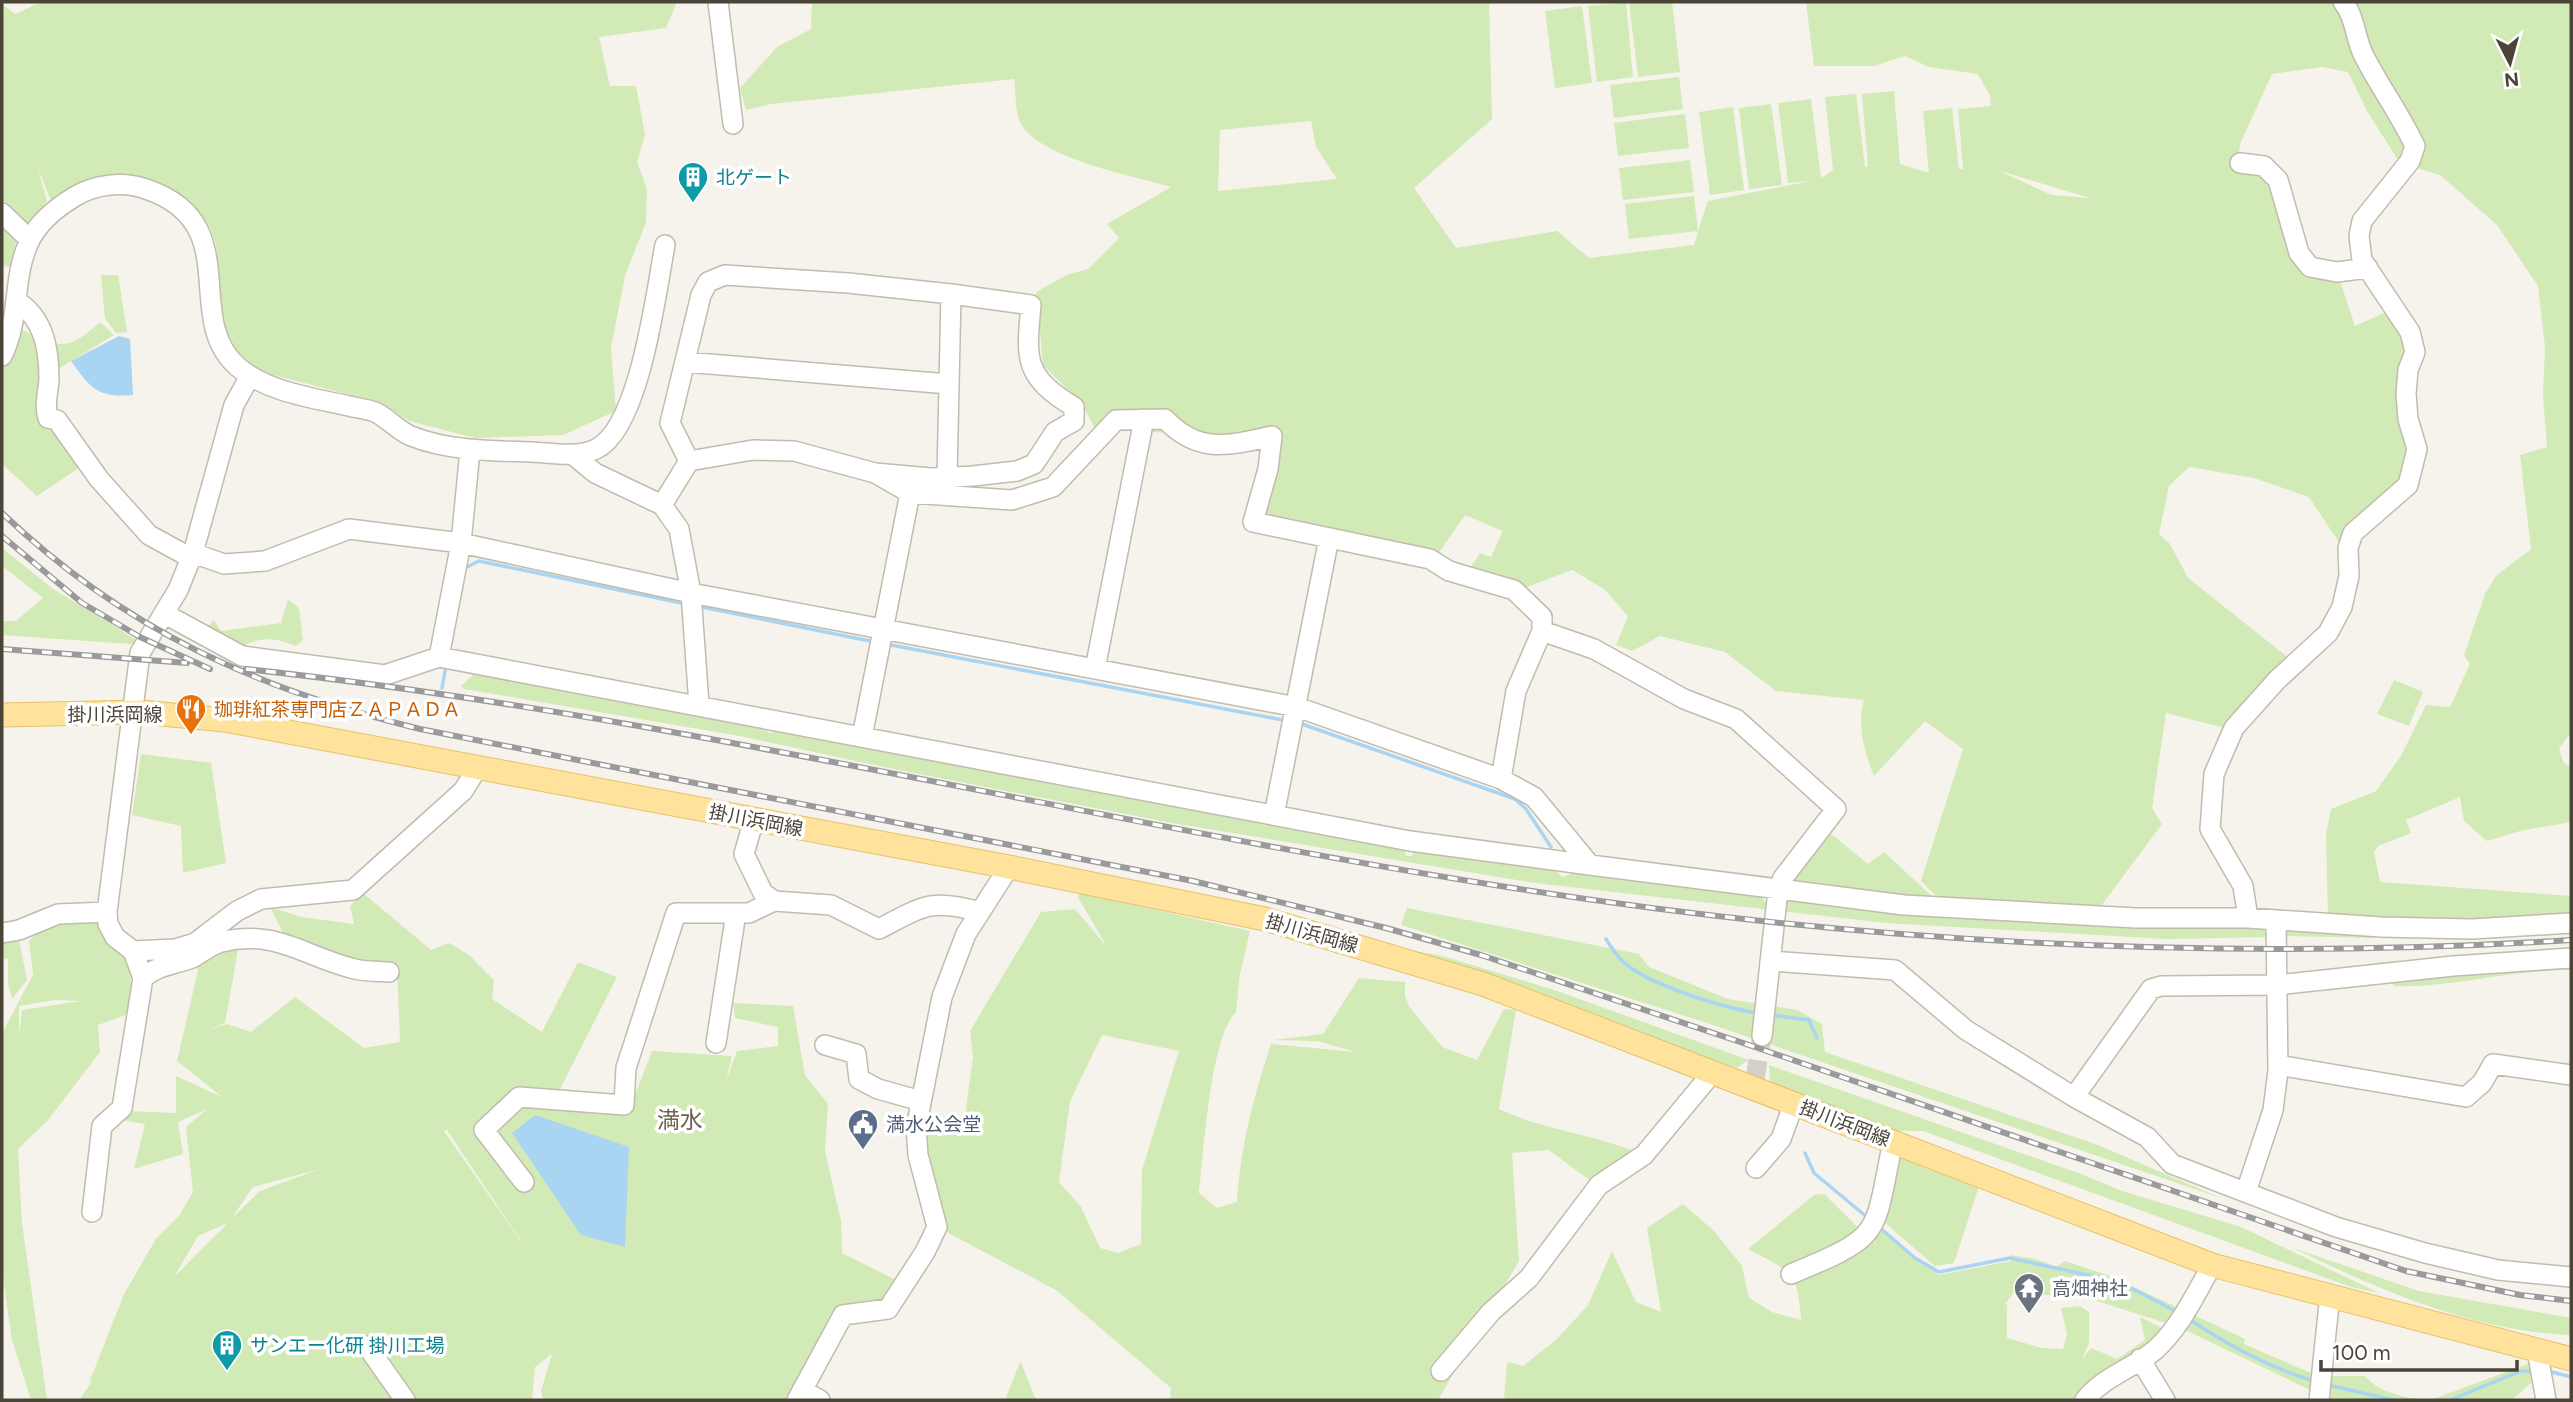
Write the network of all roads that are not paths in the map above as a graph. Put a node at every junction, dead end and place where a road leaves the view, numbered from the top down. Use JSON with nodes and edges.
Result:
{"nodes":[{"id":1,"x":718,"y":2,"type":"edge"},
{"id":2,"x":2343,"y":2,"type":"edge"},
{"id":3,"x":733,"y":124,"type":"dead end"},
{"id":4,"x":2240,"y":163,"type":"dead end"},
{"id":5,"x":2,"y":213,"type":"edge"},
{"id":6,"x":30,"y":240,"type":"junction"},
{"id":7,"x":665,"y":246,"type":"dead end"},
{"id":8,"x":2368,"y":268,"type":"junction"},
{"id":9,"x":951,"y":294,"type":"junction"},
{"id":10,"x":18,"y":302,"type":"junction"},
{"id":11,"x":2,"y":356,"type":"edge"},
{"id":12,"x":685,"y":362,"type":"junction"},
{"id":13,"x":250,"y":376,"type":"junction"},
{"id":14,"x":949,"y":384,"type":"junction"},
{"id":15,"x":1144,"y":419,"type":"junction"},
{"id":16,"x":470,"y":450,"type":"junction"},
{"id":17,"x":572,"y":454,"type":"junction"},
{"id":18,"x":689,"y":461,"type":"junction"},
{"id":19,"x":875,"y":473,"type":"junction"},
{"id":20,"x":947,"y":477,"type":"junction"},
{"id":21,"x":909,"y":492,"type":"junction"},
{"id":22,"x":662,"y":505,"type":"junction"},
{"id":23,"x":1329,"y":538,"type":"junction"},
{"id":24,"x":461,"y":543,"type":"junction"},
{"id":25,"x":192,"y":556,"type":"junction"},
{"id":26,"x":691,"y":593,"type":"junction"},
{"id":27,"x":165,"y":614,"type":"junction"},
{"id":28,"x":882,"y":629,"type":"junction"},
{"id":29,"x":1542,"y":631,"type":"junction"},
{"id":30,"x":439,"y":657,"type":"junction"},
{"id":31,"x":1095,"y":669,"type":"junction"},
{"id":32,"x":699,"y":705,"type":"junction"},
{"id":33,"x":1297,"y":707,"type":"junction"},
{"id":34,"x":134,"y":712,"type":"junction"},
{"id":35,"x":2,"y":715,"type":"edge"},
{"id":36,"x":862,"y":737,"type":"junction"},
{"id":37,"x":478,"y":767,"type":"junction"},
{"id":38,"x":1501,"y":779,"type":"junction"},
{"id":39,"x":1274,"y":815,"type":"junction"},
{"id":40,"x":754,"y":819,"type":"junction"},
{"id":41,"x":1583,"y":864,"type":"junction"},
{"id":42,"x":1009,"y":867,"type":"junction"},
{"id":43,"x":1778,"y":890,"type":"junction"},
{"id":44,"x":774,"y":901,"type":"junction"},
{"id":45,"x":107,"y":912,"type":"junction"},
{"id":46,"x":980,"y":912,"type":"junction"},
{"id":47,"x":736,"y":913,"type":"junction"},
{"id":48,"x":2248,"y":918,"type":"junction"},
{"id":49,"x":2276,"y":920,"type":"junction"},
{"id":50,"x":2571,"y":923,"type":"edge"},
{"id":51,"x":2,"y":933,"type":"edge"},
{"id":52,"x":132,"y":951,"type":"junction"},
{"id":53,"x":2571,"y":958,"type":"edge"},
{"id":54,"x":1770,"y":961,"type":"junction"},
{"id":55,"x":389,"y":972,"type":"dead end"},
{"id":56,"x":143,"y":978,"type":"junction"},
{"id":57,"x":2277,"y":985,"type":"junction"},
{"id":58,"x":1763,"y":1030,"type":"tunnel mouth"},
{"id":59,"x":716,"y":1043,"type":"dead end"},
{"id":60,"x":825,"y":1045,"type":"dead end"},
{"id":61,"x":2278,"y":1065,"type":"junction"},
{"id":62,"x":1713,"y":1072,"type":"junction"},
{"id":63,"x":2571,"y":1074,"type":"edge"},
{"id":64,"x":2074,"y":1097,"type":"junction"},
{"id":65,"x":921,"y":1101,"type":"junction"},
{"id":66,"x":1794,"y":1103,"type":"junction"},
{"id":67,"x":1893,"y":1141,"type":"junction"},
{"id":68,"x":1756,"y":1168,"type":"dead end"},
{"id":69,"x":524,"y":1182,"type":"dead end"},
{"id":70,"x":2246,"y":1192,"type":"junction"},
{"id":71,"x":92,"y":1212,"type":"dead end"},
{"id":72,"x":2212,"y":1265,"type":"junction"},
{"id":73,"x":1791,"y":1274,"type":"dead end"},
{"id":74,"x":2571,"y":1277,"type":"edge"},
{"id":75,"x":2330,"y":1295,"type":"junction"},
{"id":76,"x":367,"y":1346,"type":"dead end"},
{"id":77,"x":2140,"y":1359,"type":"junction"},
{"id":78,"x":2571,"y":1359,"type":"edge"},
{"id":79,"x":2538,"y":1362,"type":"junction"},
{"id":80,"x":1441,"y":1371,"type":"dead end"},
{"id":81,"x":2320,"y":1391,"type":"edge"},
{"id":82,"x":799,"y":1395,"type":"edge"},
{"id":83,"x":405,"y":1400,"type":"edge"},
{"id":84,"x":821,"y":1400,"type":"edge"},
{"id":85,"x":2085,"y":1400,"type":"edge"},
{"id":86,"x":2165,"y":1400,"type":"edge"},
{"id":87,"x":2546,"y":1400,"type":"edge"}],
"edges":[{"from":1,"to":3,"type":"street"},
{"from":2,"to":8,"type":"street"},
{"from":4,"to":8,"type":"street"},
{"from":5,"to":6,"type":"street"},
{"from":6,"to":10,"type":"street"},
{"from":6,"to":13,"type":"street"},
{"from":7,"to":17,"type":"street"},
{"from":8,"to":48,"type":"street"},
{"from":9,"to":12,"type":"street"},
{"from":9,"to":14,"type":"street"},
{"from":9,"to":20,"type":"street"},
{"from":10,"to":11,"type":"street"},
{"from":10,"to":25,"type":"street"},
{"from":12,"to":14,"type":"street"},
{"from":12,"to":18,"type":"street"},
{"from":13,"to":16,"type":"street"},
{"from":13,"to":25,"type":"street"},
{"from":14,"to":20,"type":"street"},
{"from":15,"to":21,"type":"street"},
{"from":15,"to":23,"type":"street"},
{"from":15,"to":31,"type":"street"},
{"from":16,"to":17,"type":"street"},
{"from":16,"to":24,"type":"street"},
{"from":17,"to":22,"type":"street"},
{"from":18,"to":19,"type":"street"},
{"from":18,"to":22,"type":"street"},
{"from":19,"to":20,"type":"street"},
{"from":19,"to":21,"type":"street"},
{"from":21,"to":28,"type":"street"},
{"from":22,"to":26,"type":"street"},
{"from":23,"to":29,"type":"street"},
{"from":23,"to":33,"type":"street"},
{"from":24,"to":25,"type":"street"},
{"from":24,"to":26,"type":"street"},
{"from":24,"to":30,"type":"street"},
{"from":25,"to":27,"type":"street"},
{"from":26,"to":28,"type":"street"},
{"from":26,"to":32,"type":"street"},
{"from":27,"to":30,"type":"street"},
{"from":27,"to":34,"type":"street"},
{"from":28,"to":31,"type":"street"},
{"from":28,"to":36,"type":"street"},
{"from":29,"to":38,"type":"street"},
{"from":29,"to":43,"type":"street"},
{"from":30,"to":32,"type":"street"},
{"from":31,"to":33,"type":"street"},
{"from":32,"to":36,"type":"street"},
{"from":33,"to":38,"type":"street"},
{"from":33,"to":39,"type":"street"},
{"from":34,"to":35,"type":"main road","name":"掛川浜岡線"},
{"from":34,"to":37,"type":"main road","name":"掛川浜岡線"},
{"from":34,"to":45,"type":"street"},
{"from":36,"to":39,"type":"street"},
{"from":37,"to":40,"type":"main road","name":"掛川浜岡線"},
{"from":37,"to":52,"type":"street"},
{"from":38,"to":41,"type":"street"},
{"from":39,"to":41,"type":"street"},
{"from":40,"to":42,"type":"main road","name":"掛川浜岡線"},
{"from":40,"to":44,"type":"street"},
{"from":41,"to":43,"type":"street"},
{"from":42,"to":46,"type":"street"},
{"from":42,"to":62,"type":"main road","name":"掛川浜岡線"},
{"from":43,"to":48,"type":"street"},
{"from":43,"to":54,"type":"street"},
{"from":44,"to":46,"type":"street"},
{"from":44,"to":47,"type":"street"},
{"from":45,"to":51,"type":"street"},
{"from":45,"to":52,"type":"street"},
{"from":46,"to":65,"type":"street"},
{"from":47,"to":59,"type":"street"},
{"from":47,"to":69,"type":"street"},
{"from":48,"to":49,"type":"street"},
{"from":49,"to":50,"type":"street"},
{"from":49,"to":57,"type":"street"},
{"from":52,"to":56,"type":"street"},
{"from":53,"to":57,"type":"street"},
{"from":54,"to":58,"type":"street"},
{"from":54,"to":64,"type":"street"},
{"from":55,"to":56,"type":"street"},
{"from":56,"to":71,"type":"street"},
{"from":57,"to":61,"type":"street"},
{"from":57,"to":64,"type":"street"},
{"from":60,"to":65,"type":"street"},
{"from":61,"to":63,"type":"street"},
{"from":61,"to":70,"type":"street"},
{"from":62,"to":66,"type":"main road","name":"掛川浜岡線"},
{"from":62,"to":80,"type":"street"},
{"from":64,"to":70,"type":"street"},
{"from":65,"to":82,"type":"street"},
{"from":66,"to":67,"type":"main road","name":"掛川浜岡線"},
{"from":66,"to":68,"type":"street"},
{"from":67,"to":72,"type":"main road","name":"掛川浜岡線"},
{"from":67,"to":73,"type":"street"},
{"from":70,"to":74,"type":"street"},
{"from":72,"to":75,"type":"main road","name":"掛川浜岡線"},
{"from":72,"to":77,"type":"street"},
{"from":75,"to":79,"type":"main road","name":"掛川浜岡線"},
{"from":75,"to":81,"type":"street"},
{"from":76,"to":83,"type":"street"},
{"from":77,"to":85,"type":"street"},
{"from":77,"to":86,"type":"street"},
{"from":78,"to":79,"type":"main road","name":"掛川浜岡線"},
{"from":79,"to":87,"type":"street"},
{"from":82,"to":84,"type":"street"}]}
